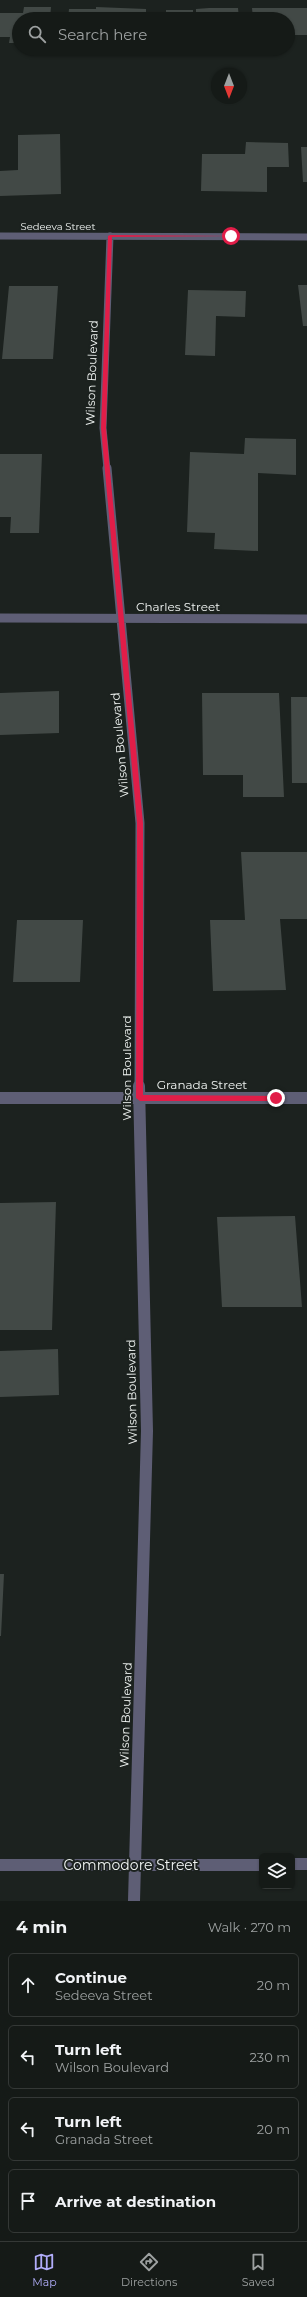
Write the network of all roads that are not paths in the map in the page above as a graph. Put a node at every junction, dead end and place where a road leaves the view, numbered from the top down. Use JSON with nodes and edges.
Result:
{"nodes":[{"id":1,"x":0,"y":236,"type":"edge"},
{"id":2,"x":110,"y":236,"type":"junction"},
{"id":3,"x":307,"y":237,"type":"edge"},
{"id":4,"x":0,"y":618,"type":"edge"},
{"id":5,"x":122,"y":619,"type":"junction"},
{"id":6,"x":307,"y":619,"type":"edge"},
{"id":7,"x":0,"y":1098,"type":"edge"},
{"id":8,"x":140,"y":1098,"type":"junction"},
{"id":9,"x":307,"y":1098,"type":"edge"},
{"id":10,"x":295,"y":1864,"type":"edge"},
{"id":11,"x":307,"y":1864,"type":"edge"},
{"id":12,"x":0,"y":1865,"type":"edge"},
{"id":13,"x":259,"y":1865,"type":"edge"},
{"id":14,"x":134,"y":1866,"type":"junction"},
{"id":15,"x":134,"y":1901,"type":"edge"}],
"edges":[{"from":1,"to":2,"type":"street","name":"Sedeeva Street"},
{"from":2,"to":3,"type":"street","name":"Sedeeva Street"},
{"from":2,"to":5,"type":"street","name":"Wilson Boulevard"},
{"from":4,"to":5,"type":"street","name":"Charles Street"},
{"from":5,"to":6,"type":"street","name":"Charles Street"},
{"from":5,"to":8,"type":"street","name":"Wilson Boulevard"},
{"from":7,"to":8,"type":"street","name":"Granada Street"},
{"from":8,"to":9,"type":"street","name":"Granada Street"},
{"from":8,"to":14,"type":"street","name":"Wilson Boulevard"},
{"from":10,"to":11,"type":"street"},
{"from":12,"to":14,"type":"street","name":"Commodore Street"},
{"from":13,"to":14,"type":"street","name":"Commodore Street"},
{"from":14,"to":15,"type":"street","name":"Wilson Boulevard"}]}
